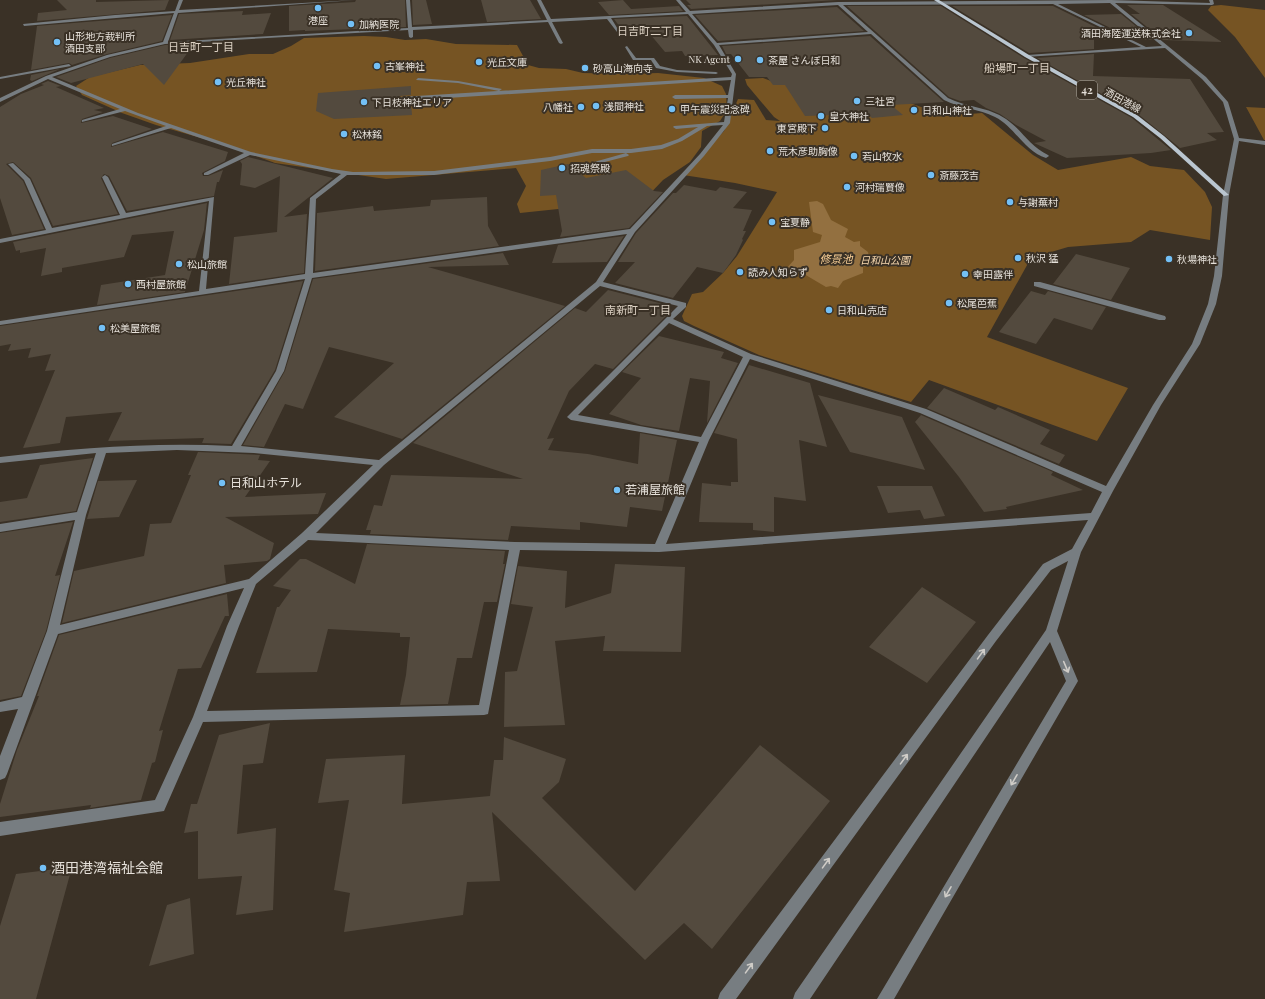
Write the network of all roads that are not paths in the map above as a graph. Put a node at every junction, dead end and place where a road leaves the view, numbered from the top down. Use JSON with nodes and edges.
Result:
{"nodes":[{"id":1,"x":181,"y":0,"type":"edge"},
{"id":2,"x":353,"y":0,"type":"edge"},
{"id":3,"x":408,"y":0,"type":"edge"},
{"id":4,"x":539,"y":0,"type":"edge"},
{"id":5,"x":678,"y":0,"type":"edge"},
{"id":6,"x":836,"y":0,"type":"edge"},
{"id":7,"x":1211,"y":0,"type":"edge"},
{"id":8,"x":1109,"y":1,"type":"edge"},
{"id":9,"x":938,"y":2,"type":"edge"},
{"id":10,"x":1052,"y":2,"type":"junction"},
{"id":11,"x":840,"y":4,"type":"junction"},
{"id":12,"x":176,"y":12,"type":"junction"},
{"id":13,"x":689,"y":13,"type":"junction"},
{"id":14,"x":608,"y":17,"type":"junction"},
{"id":15,"x":550,"y":21,"type":"junction"},
{"id":16,"x":24,"y":25,"type":"dead end"},
{"id":17,"x":411,"y":30,"type":"junction"},
{"id":18,"x":617,"y":31,"type":"dead end"},
{"id":19,"x":873,"y":33,"type":"junction"},
{"id":20,"x":411,"y":37,"type":"dead end"},
{"id":21,"x":165,"y":43,"type":"junction"},
{"id":22,"x":561,"y":43,"type":"dead end"},
{"id":23,"x":716,"y":44,"type":"junction"},
{"id":24,"x":627,"y":47,"type":"dead end"},
{"id":25,"x":1164,"y":47,"type":"junction"},
{"id":26,"x":1145,"y":48,"type":"junction"},
{"id":27,"x":1027,"y":56,"type":"junction"},
{"id":28,"x":91,"y":62,"type":"junction"},
{"id":29,"x":734,"y":76,"type":"junction"},
{"id":30,"x":48,"y":77,"type":"junction"},
{"id":31,"x":0,"y":78,"type":"edge"},
{"id":32,"x":418,"y":79,"type":"dead end"},
{"id":33,"x":508,"y":91,"type":"junction"},
{"id":34,"x":731,"y":96,"type":"junction"},
{"id":35,"x":676,"y":97,"type":"dead end"},
{"id":36,"x":400,"y":99,"type":"dead end"},
{"id":37,"x":0,"y":100,"type":"edge"},
{"id":38,"x":126,"y":109,"type":"junction"},
{"id":39,"x":84,"y":121,"type":"dead end"},
{"id":40,"x":727,"y":123,"type":"junction"},
{"id":41,"x":707,"y":124,"type":"junction"},
{"id":42,"x":172,"y":126,"type":"junction"},
{"id":43,"x":676,"y":127,"type":"dead end"},
{"id":44,"x":1237,"y":139,"type":"junction"},
{"id":45,"x":1265,"y":143,"type":"edge"},
{"id":46,"x":114,"y":145,"type":"dead end"},
{"id":47,"x":631,"y":151,"type":"junction"},
{"id":48,"x":249,"y":153,"type":"junction"},
{"id":49,"x":1046,"y":156,"type":"dead end"},
{"id":50,"x":597,"y":162,"type":"dead end"},
{"id":51,"x":10,"y":164,"type":"dead end"},
{"id":52,"x":346,"y":173,"type":"junction"},
{"id":53,"x":206,"y":174,"type":"dead end"},
{"id":54,"x":105,"y":177,"type":"dead end"},
{"id":55,"x":1226,"y":195,"type":"junction"},
{"id":56,"x":124,"y":216,"type":"junction"},
{"id":57,"x":50,"y":231,"type":"junction"},
{"id":58,"x":632,"y":231,"type":"junction"},
{"id":59,"x":0,"y":241,"type":"edge"},
{"id":60,"x":309,"y":276,"type":"junction"},
{"id":61,"x":599,"y":283,"type":"junction"},
{"id":62,"x":1037,"y":284,"type":"dead end"},
{"id":63,"x":202,"y":293,"type":"junction"},
{"id":64,"x":1162,"y":318,"type":"dead end"},
{"id":65,"x":668,"y":320,"type":"junction"},
{"id":66,"x":0,"y":323,"type":"edge"},
{"id":67,"x":748,"y":356,"type":"junction"},
{"id":68,"x":704,"y":440,"type":"junction"},
{"id":69,"x":235,"y":449,"type":"junction"},
{"id":70,"x":102,"y":450,"type":"junction"},
{"id":71,"x":0,"y":460,"type":"edge"},
{"id":72,"x":381,"y":463,"type":"junction"},
{"id":73,"x":1108,"y":491,"type":"junction"},
{"id":74,"x":81,"y":515,"type":"junction"},
{"id":75,"x":1096,"y":516,"type":"junction"},
{"id":76,"x":0,"y":528,"type":"edge"},
{"id":77,"x":306,"y":536,"type":"junction"},
{"id":78,"x":515,"y":546,"type":"junction"},
{"id":79,"x":659,"y":548,"type":"junction"},
{"id":80,"x":1076,"y":552,"type":"junction"},
{"id":81,"x":252,"y":582,"type":"junction"},
{"id":82,"x":53,"y":631,"type":"junction"},
{"id":83,"x":1051,"y":631,"type":"junction"},
{"id":84,"x":26,"y":702,"type":"junction"},
{"id":85,"x":0,"y":707,"type":"edge"},
{"id":86,"x":199,"y":718,"type":"junction"},
{"id":87,"x":0,"y":774,"type":"edge"},
{"id":88,"x":0,"y":829,"type":"edge"},
{"id":89,"x":726,"y":999,"type":"edge"},
{"id":90,"x":801,"y":999,"type":"edge"},
{"id":91,"x":885,"y":999,"type":"edge"}],
"edges":[{"from":1,"to":12,"type":"street"},
{"from":2,"to":12,"type":"street"},
{"from":3,"to":17,"type":"street"},
{"from":4,"to":15,"type":"street"},
{"from":5,"to":13,"type":"street"},
{"from":6,"to":11,"type":"street"},
{"from":7,"to":8,"type":"street"},
{"from":8,"to":10,"type":"street"},
{"from":8,"to":25,"type":"street"},
{"from":9,"to":10,"type":"street"},
{"from":9,"to":11,"type":"street"},
{"from":9,"to":27,"type":"main road","name":"酒田港線","number":"42"},
{"from":10,"to":26,"type":"street"},
{"from":11,"to":13,"type":"street"},
{"from":11,"to":19,"type":"street"},
{"from":12,"to":16,"type":"street"},
{"from":12,"to":21,"type":"street"},
{"from":13,"to":14,"type":"street"},
{"from":13,"to":23,"type":"street"},
{"from":14,"to":15,"type":"street"},
{"from":14,"to":18,"type":"street"},
{"from":15,"to":17,"type":"street"},
{"from":15,"to":22,"type":"street"},
{"from":17,"to":20,"type":"street"},
{"from":17,"to":21,"type":"street"},
{"from":19,"to":23,"type":"street"},
{"from":19,"to":49,"type":"street"},
{"from":21,"to":28,"type":"street"},
{"from":23,"to":29,"type":"street"},
{"from":24,"to":29,"type":"street"},
{"from":25,"to":26,"type":"street"},
{"from":25,"to":44,"type":"street"},
{"from":26,"to":27,"type":"street"},
{"from":27,"to":55,"type":"main road","name":"酒田港線","number":"42"},
{"from":28,"to":30,"type":"street"},
{"from":28,"to":31,"type":"street"},
{"from":29,"to":33,"type":"street"},
{"from":29,"to":34,"type":"street"},
{"from":30,"to":37,"type":"street"},
{"from":30,"to":38,"type":"street"},
{"from":32,"to":33,"type":"street"},
{"from":33,"to":36,"type":"street"},
{"from":34,"to":35,"type":"street"},
{"from":34,"to":40,"type":"street"},
{"from":38,"to":39,"type":"street"},
{"from":38,"to":42,"type":"street"},
{"from":40,"to":41,"type":"street"},
{"from":40,"to":58,"type":"street"},
{"from":41,"to":43,"type":"street"},
{"from":41,"to":47,"type":"street"},
{"from":42,"to":46,"type":"street"},
{"from":42,"to":48,"type":"street"},
{"from":44,"to":45,"type":"street"},
{"from":44,"to":55,"type":"street"},
{"from":47,"to":50,"type":"street"},
{"from":47,"to":52,"type":"street"},
{"from":48,"to":52,"type":"street"},
{"from":48,"to":53,"type":"street"},
{"from":51,"to":57,"type":"street"},
{"from":52,"to":60,"type":"street"},
{"from":54,"to":56,"type":"street"},
{"from":55,"to":73,"type":"street"},
{"from":56,"to":57,"type":"street"},
{"from":56,"to":63,"type":"street"},
{"from":57,"to":59,"type":"street"},
{"from":58,"to":60,"type":"street"},
{"from":58,"to":61,"type":"street"},
{"from":60,"to":63,"type":"street"},
{"from":60,"to":69,"type":"street"},
{"from":61,"to":65,"type":"street"},
{"from":61,"to":72,"type":"street"},
{"from":62,"to":64,"type":"street"},
{"from":63,"to":66,"type":"street"},
{"from":65,"to":67,"type":"street"},
{"from":65,"to":68,"type":"street"},
{"from":67,"to":68,"type":"street"},
{"from":67,"to":73,"type":"street"},
{"from":68,"to":79,"type":"street"},
{"from":69,"to":70,"type":"street"},
{"from":69,"to":72,"type":"street"},
{"from":70,"to":71,"type":"street"},
{"from":70,"to":74,"type":"street"},
{"from":72,"to":77,"type":"street"},
{"from":73,"to":75,"type":"street"},
{"from":74,"to":76,"type":"street"},
{"from":74,"to":82,"type":"street"},
{"from":75,"to":79,"type":"street"},
{"from":75,"to":80,"type":"street"},
{"from":77,"to":78,"type":"street"},
{"from":77,"to":81,"type":"street"},
{"from":78,"to":79,"type":"street"},
{"from":78,"to":86,"type":"street"},
{"from":80,"to":83,"type":"street"},
{"from":89,"to":80,"type":"street","one_way":true},
{"from":81,"to":82,"type":"street"},
{"from":81,"to":86,"type":"street"},
{"from":82,"to":84,"type":"street"},
{"from":83,"to":90,"type":"street"},
{"from":83,"to":91,"type":"street","one_way":true},
{"from":84,"to":85,"type":"street"},
{"from":84,"to":87,"type":"street"},
{"from":86,"to":88,"type":"street"}]}
